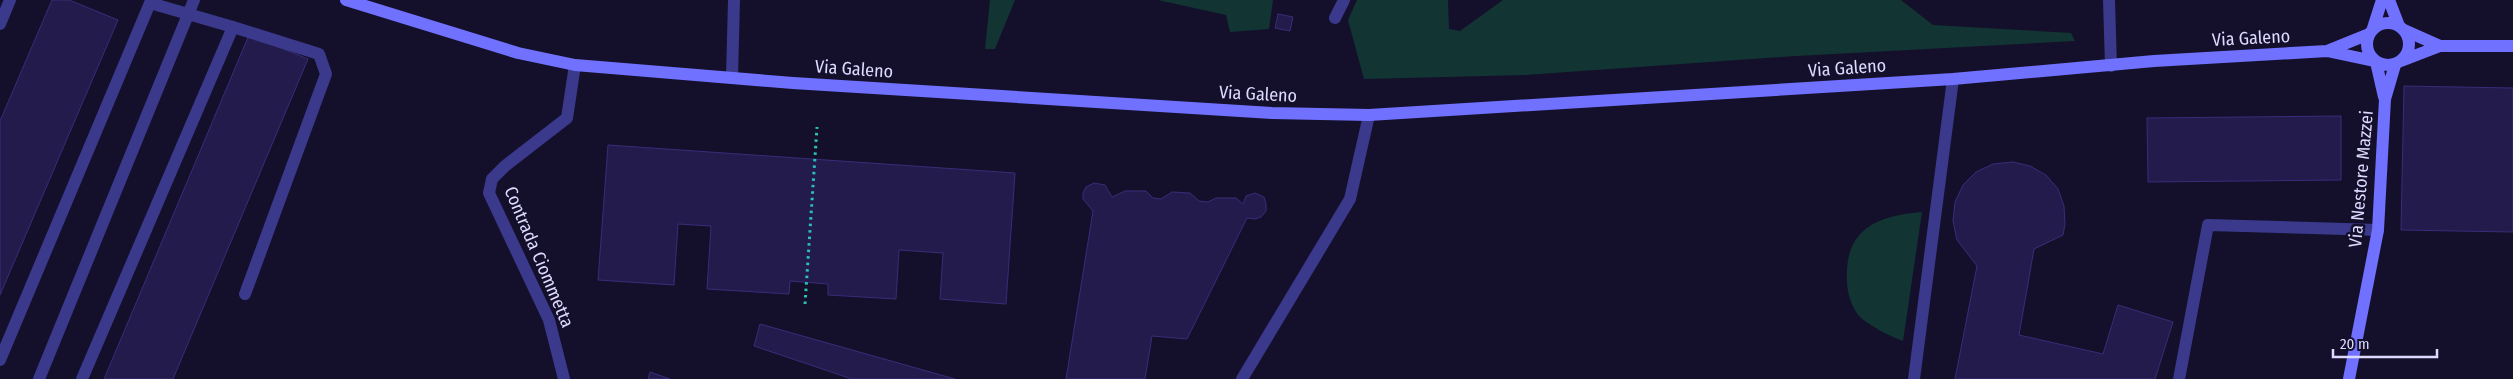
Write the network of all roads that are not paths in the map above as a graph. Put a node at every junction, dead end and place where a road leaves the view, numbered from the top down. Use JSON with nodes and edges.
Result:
{"nodes":[{"id":1,"x":10,"y":0,"type":"edge"},
{"id":2,"x":194,"y":0,"type":"edge"},
{"id":3,"x":346,"y":0,"type":"edge"},
{"id":4,"x":734,"y":0,"type":"edge"},
{"id":5,"x":1344,"y":0,"type":"edge"},
{"id":6,"x":2109,"y":0,"type":"edge"},
{"id":7,"x":2382,"y":0,"type":"edge"},
{"id":8,"x":2389,"y":0,"type":"edge"},
{"id":9,"x":145,"y":1,"type":"edge"},
{"id":10,"x":188,"y":14,"type":"junction"},
{"id":11,"x":1335,"y":18,"type":"dead end"},
{"id":12,"x":0,"y":24,"type":"edge"},
{"id":13,"x":233,"y":27,"type":"junction"},
{"id":14,"x":2402,"y":28,"type":"junction"},
{"id":15,"x":2371,"y":31,"type":"junction"},
{"id":16,"x":2440,"y":46,"type":"junction"},
{"id":17,"x":2513,"y":46,"type":"edge"},
{"id":18,"x":2327,"y":51,"type":"junction"},
{"id":19,"x":2375,"y":62,"type":"junction"},
{"id":20,"x":2398,"y":63,"type":"junction"},
{"id":21,"x":575,"y":65,"type":"junction"},
{"id":22,"x":2111,"y":66,"type":"junction"},
{"id":23,"x":732,"y":78,"type":"junction"},
{"id":24,"x":1953,"y":79,"type":"junction"},
{"id":25,"x":2385,"y":99,"type":"junction"},
{"id":26,"x":1369,"y":115,"type":"junction"},
{"id":27,"x":2378,"y":230,"type":"junction"},
{"id":28,"x":245,"y":294,"type":"dead end"},
{"id":29,"x":0,"y":360,"type":"edge"},
{"id":30,"x":39,"y":379,"type":"edge"},
{"id":31,"x":82,"y":379,"type":"edge"},
{"id":32,"x":564,"y":379,"type":"edge"},
{"id":33,"x":1242,"y":379,"type":"edge"},
{"id":34,"x":1914,"y":379,"type":"edge"},
{"id":35,"x":2179,"y":379,"type":"edge"},
{"id":36,"x":2349,"y":379,"type":"edge"}],
"edges":[{"from":1,"to":12,"type":"street"},
{"from":2,"to":10,"type":"street"},
{"from":3,"to":21,"type":"main road","name":"Via Galeno"},
{"from":4,"to":23,"type":"street"},
{"from":5,"to":11,"type":"street"},
{"from":6,"to":22,"type":"street"},
{"from":7,"to":15,"type":"main road"},
{"from":8,"to":14,"type":"main road"},
{"from":9,"to":10,"type":"street"},
{"from":9,"to":29,"type":"street"},
{"from":10,"to":13,"type":"street"},
{"from":10,"to":30,"type":"street"},
{"from":13,"to":28,"type":"street"},
{"from":13,"to":31,"type":"street"},
{"from":14,"to":15,"type":"main road"},
{"from":14,"to":16,"type":"main road"},
{"from":14,"to":20,"type":"main road"},
{"from":15,"to":18,"type":"main road","name":"Via Galeno"},
{"from":15,"to":19,"type":"main road"},
{"from":16,"to":17,"type":"main road"},
{"from":16,"to":20,"type":"main road"},
{"from":18,"to":19,"type":"main road","name":"Via Galeno"},
{"from":18,"to":22,"type":"main road","name":"Via Galeno"},
{"from":19,"to":20,"type":"main road"},
{"from":19,"to":25,"type":"main road","name":"Via Nestore Mazzei"},
{"from":20,"to":25,"type":"main road","name":"Via Nestore Mazzei"},
{"from":21,"to":23,"type":"main road","name":"Via Galeno"},
{"from":21,"to":32,"type":"street","name":"Contrada Ciommetta"},
{"from":22,"to":24,"type":"main road","name":"Via Galeno"},
{"from":23,"to":26,"type":"main road","name":"Via Galeno"},
{"from":24,"to":26,"type":"main road","name":"Via Galeno"},
{"from":24,"to":34,"type":"street"},
{"from":25,"to":27,"type":"main road","name":"Via Nestore Mazzei"},
{"from":26,"to":33,"type":"street"},
{"from":27,"to":35,"type":"street"},
{"from":27,"to":36,"type":"main road","name":"Via Nestore Mazzei"}]}
